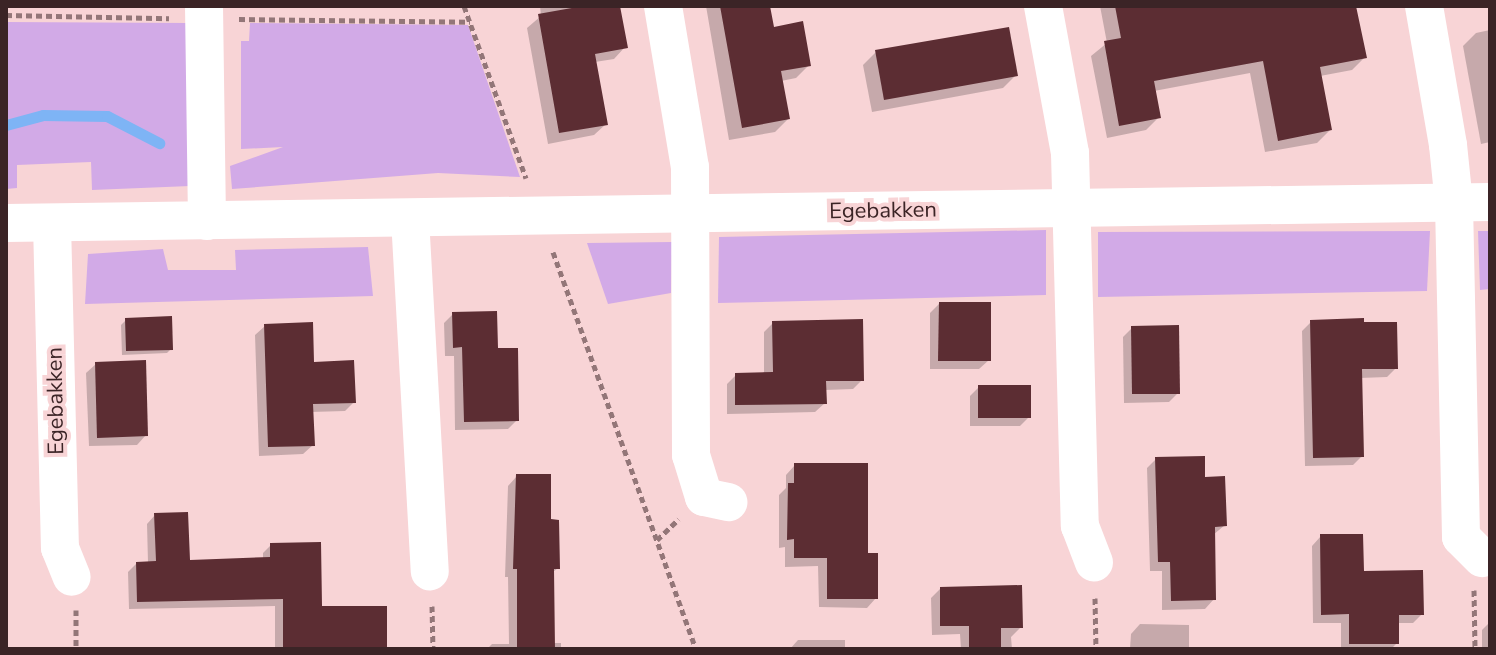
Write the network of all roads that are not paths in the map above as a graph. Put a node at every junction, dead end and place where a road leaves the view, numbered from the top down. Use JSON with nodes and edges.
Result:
{"nodes":[{"id":1,"x":204,"y":6,"type":"edge"},
{"id":2,"x":663,"y":6,"type":"edge"},
{"id":3,"x":1043,"y":6,"type":"edge"},
{"id":4,"x":1424,"y":6,"type":"edge"},
{"id":5,"x":1472,"y":203,"type":"edge"},
{"id":6,"x":1074,"y":209,"type":"junction"},
{"id":7,"x":692,"y":214,"type":"junction"},
{"id":8,"x":410,"y":218,"type":"junction"},
{"id":9,"x":207,"y":221,"type":"junction"},
{"id":10,"x":6,"y":223,"type":"edge"},
{"id":11,"x":52,"y":223,"type":"junction"},
{"id":12,"x":728,"y":502,"type":"dead end"},
{"id":13,"x":1482,"y":558,"type":"road end"},
{"id":14,"x":1094,"y":562,"type":"road end"},
{"id":15,"x":430,"y":571,"type":"dead end"},
{"id":16,"x":72,"y":577,"type":"dead end"}],
"edges":[{"from":1,"to":9,"type":"street"},
{"from":2,"to":7,"type":"street"},
{"from":3,"to":6,"type":"street"},
{"from":4,"to":5,"type":"street"},
{"from":5,"to":6,"type":"street","name":"Egebakken"},
{"from":5,"to":13,"type":"street"},
{"from":6,"to":7,"type":"street","name":"Egebakken"},
{"from":6,"to":14,"type":"street"},
{"from":7,"to":8,"type":"street","name":"Egebakken"},
{"from":7,"to":12,"type":"street"},
{"from":8,"to":9,"type":"street","name":"Egebakken"},
{"from":8,"to":15,"type":"street"},
{"from":9,"to":11,"type":"street","name":"Egebakken"},
{"from":10,"to":11,"type":"street","name":"Egebakken"},
{"from":11,"to":16,"type":"street","name":"Egebakken"}]}
